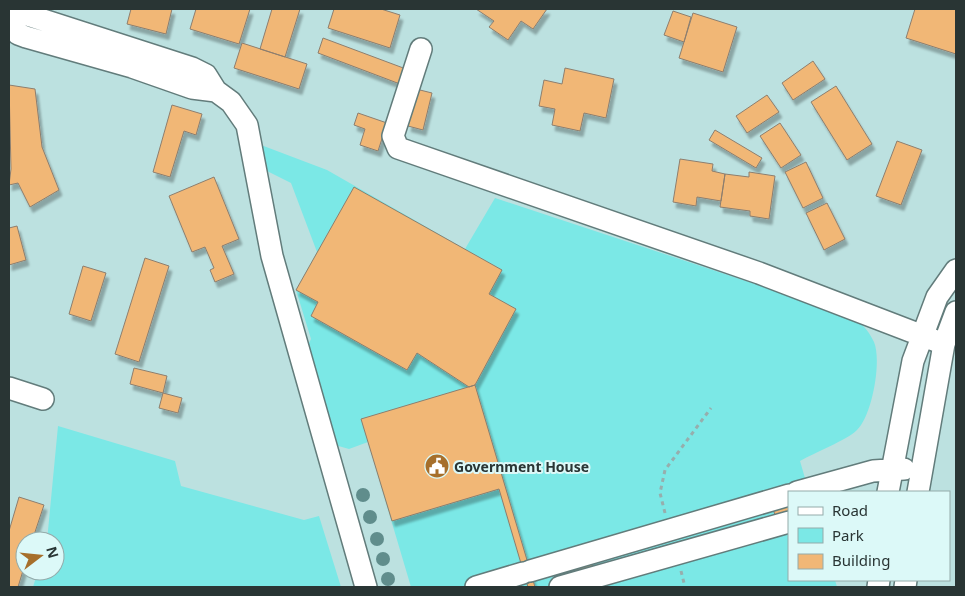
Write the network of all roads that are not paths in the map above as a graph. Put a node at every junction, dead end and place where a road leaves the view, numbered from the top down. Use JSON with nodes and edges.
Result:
{"nodes":[{"id":1,"x":9,"y":9,"type":"edge"},
{"id":2,"x":9,"y":21,"type":"edge"},
{"id":3,"x":421,"y":49,"type":"dead end"},
{"id":4,"x":216,"y":91,"type":"junction"},
{"id":5,"x":956,"y":270,"type":"edge"},
{"id":6,"x":956,"y":312,"type":"edge"},
{"id":7,"x":921,"y":336,"type":"junction"},
{"id":8,"x":944,"y":344,"type":"junction"},
{"id":9,"x":9,"y":388,"type":"edge"},
{"id":10,"x":43,"y":399,"type":"dead end"},
{"id":11,"x":891,"y":468,"type":"junction"},
{"id":12,"x":922,"y":469,"type":"junction"},
{"id":13,"x":801,"y":491,"type":"edge"},
{"id":14,"x":888,"y":491,"type":"edge"},
{"id":15,"x":918,"y":491,"type":"edge"},
{"id":16,"x":788,"y":495,"type":"edge"},
{"id":17,"x":788,"y":522,"type":"edge"},
{"id":18,"x":669,"y":531,"type":"junction"},
{"id":19,"x":676,"y":554,"type":"junction"},
{"id":20,"x":533,"y":571,"type":"junction"},
{"id":21,"x":366,"y":587,"type":"edge"},
{"id":22,"x":476,"y":587,"type":"edge"},
{"id":23,"x":552,"y":587,"type":"edge"},
{"id":24,"x":560,"y":587,"type":"edge"}],
"edges":[{"from":1,"to":4,"type":"street"},
{"from":2,"to":4,"type":"street"},
{"from":3,"to":7,"type":"street"},
{"from":4,"to":21,"type":"street"},
{"from":5,"to":7,"type":"street"},
{"from":6,"to":8,"type":"street"},
{"from":7,"to":8,"type":"street"},
{"from":7,"to":11,"type":"street"},
{"from":8,"to":12,"type":"street"},
{"from":9,"to":10,"type":"street"},
{"from":11,"to":12,"type":"street"},
{"from":11,"to":13,"type":"street"},
{"from":11,"to":14,"type":"street"},
{"from":12,"to":15,"type":"street"},
{"from":16,"to":18,"type":"street"},
{"from":17,"to":19,"type":"street"},
{"from":18,"to":19,"type":"street"},
{"from":18,"to":20,"type":"street"},
{"from":19,"to":24,"type":"street"},
{"from":20,"to":22,"type":"street"},
{"from":20,"to":23,"type":"street"}]}
